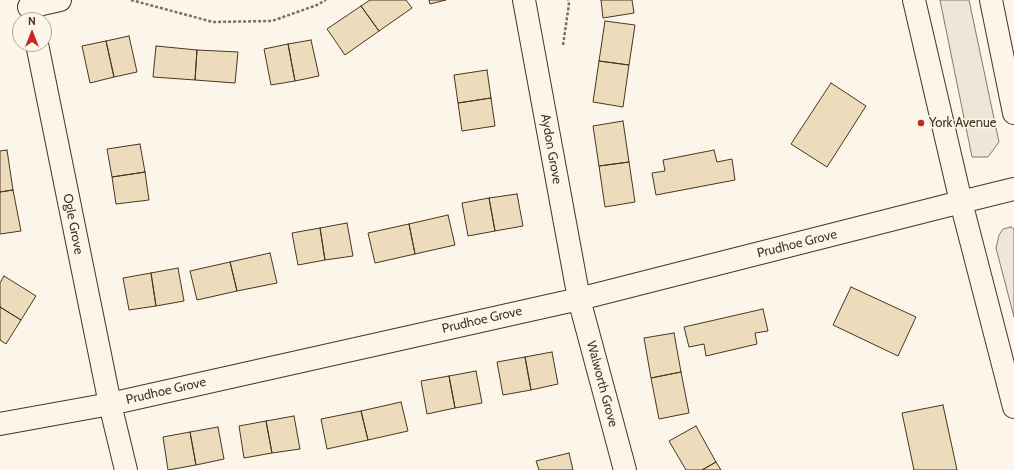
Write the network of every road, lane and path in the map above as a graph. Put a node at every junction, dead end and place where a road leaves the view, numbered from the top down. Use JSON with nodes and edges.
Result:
{"nodes":[{"id":1,"x":60,"y":0,"type":"edge"},
{"id":2,"x":131,"y":0,"type":"edge"},
{"id":3,"x":326,"y":0,"type":"edge"},
{"id":4,"x":524,"y":0,"type":"edge"},
{"id":5,"x":914,"y":0,"type":"edge"},
{"id":6,"x":991,"y":0,"type":"edge"},
{"id":7,"x":30,"y":9,"type":"edge"},
{"id":8,"x":39,"y":52,"type":"edge"},
{"id":9,"x":1014,"y":113,"type":"edge"},
{"id":10,"x":1014,"y":189,"type":"edge"},
{"id":11,"x":961,"y":202,"type":"junction"},
{"id":12,"x":579,"y":298,"type":"junction"},
{"id":13,"x":110,"y":404,"type":"junction"},
{"id":14,"x":1014,"y":407,"type":"edge"},
{"id":15,"x":0,"y":424,"type":"edge"},
{"id":16,"x":126,"y":470,"type":"edge"},
{"id":17,"x":625,"y":470,"type":"edge"}],
"edges":[{"from":1,"to":7,"type":"street"},
{"from":2,"to":3,"type":"path"},
{"from":4,"to":12,"type":"street","name":"Aydon Grove"},
{"from":5,"to":11,"type":"street"},
{"from":6,"to":9,"type":"street"},
{"from":8,"to":13,"type":"street","name":"Ogle Grove"},
{"from":10,"to":11,"type":"street","name":"Prudhoe Grove"},
{"from":11,"to":12,"type":"street","name":"Prudhoe Grove"},
{"from":11,"to":14,"type":"street"},
{"from":12,"to":13,"type":"street","name":"Prudhoe Grove"},
{"from":12,"to":17,"type":"street","name":"Walworth Grove"},
{"from":13,"to":15,"type":"street","name":"Prudhoe Grove"},
{"from":13,"to":16,"type":"street","name":"Ogle Grove"}]}
